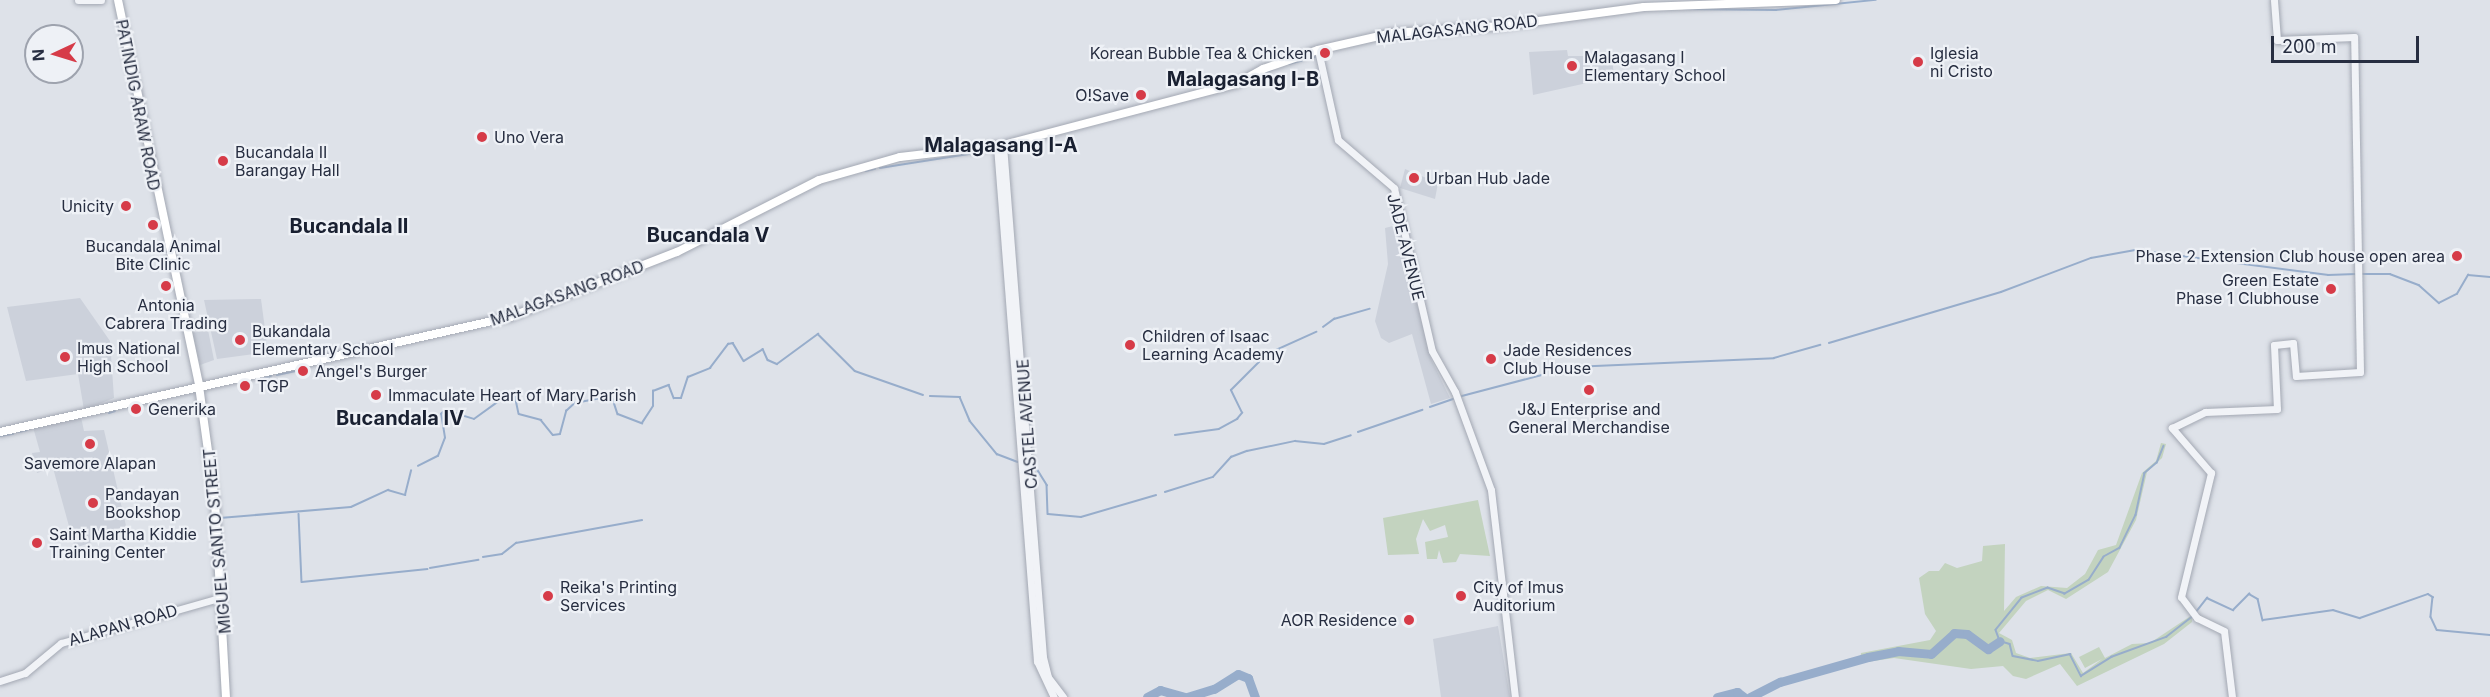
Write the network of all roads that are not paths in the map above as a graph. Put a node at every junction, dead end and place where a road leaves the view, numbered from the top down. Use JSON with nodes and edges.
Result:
{"nodes":[{"id":1,"x":78,"y":0,"type":"edge"},
{"id":2,"x":101,"y":0,"type":"edge"},
{"id":3,"x":118,"y":0,"type":"edge"},
{"id":4,"x":1836,"y":0,"type":"edge"},
{"id":5,"x":2274,"y":0,"type":"edge"},
{"id":6,"x":1318,"y":50,"type":"junction"},
{"id":7,"x":1000,"y":145,"type":"junction"},
{"id":8,"x":196,"y":370,"type":"junction"},
{"id":9,"x":216,"y":383,"type":"junction"},
{"id":10,"x":199,"y":386,"type":"junction"},
{"id":11,"x":0,"y":432,"type":"edge"},
{"id":12,"x":222,"y":597,"type":"junction"},
{"id":13,"x":0,"y":681,"type":"edge"},
{"id":14,"x":226,"y":697,"type":"edge"},
{"id":15,"x":1054,"y":697,"type":"edge"},
{"id":16,"x":1063,"y":697,"type":"edge"},
{"id":17,"x":1515,"y":697,"type":"edge"},
{"id":18,"x":2232,"y":697,"type":"edge"}],
"edges":[{"from":1,"to":2,"type":"street"},
{"from":3,"to":8,"type":"main road","name":"PATINDIG ARAW ROAD"},
{"from":4,"to":6,"type":"main road","name":"MALAGASANG ROAD"},
{"from":5,"to":18,"type":"street"},
{"from":6,"to":7,"type":"main road","name":"MALAGASANG ROAD"},
{"from":6,"to":17,"type":"street","name":"JADE AVENUE"},
{"from":7,"to":9,"type":"main road","name":"MALAGASANG ROAD"},
{"from":7,"to":15,"type":"street","name":"CASTEL AVENUE"},
{"from":7,"to":16,"type":"street","name":"CASTEL AVENUE"},
{"from":8,"to":9,"type":"main road"},
{"from":8,"to":10,"type":"main road","name":"PATINDIG ARAW ROAD"},
{"from":9,"to":10,"type":"main road","name":"MALAGASANG ROAD"},
{"from":10,"to":11,"type":"main road","name":"MALAGASANG ROAD"},
{"from":10,"to":12,"type":"main road","name":"MIGUEL SANTO STREET"},
{"from":12,"to":13,"type":"street","name":"ALAPAN ROAD"},
{"from":12,"to":14,"type":"main road","name":"MIGUEL SANTO STREET"}]}
